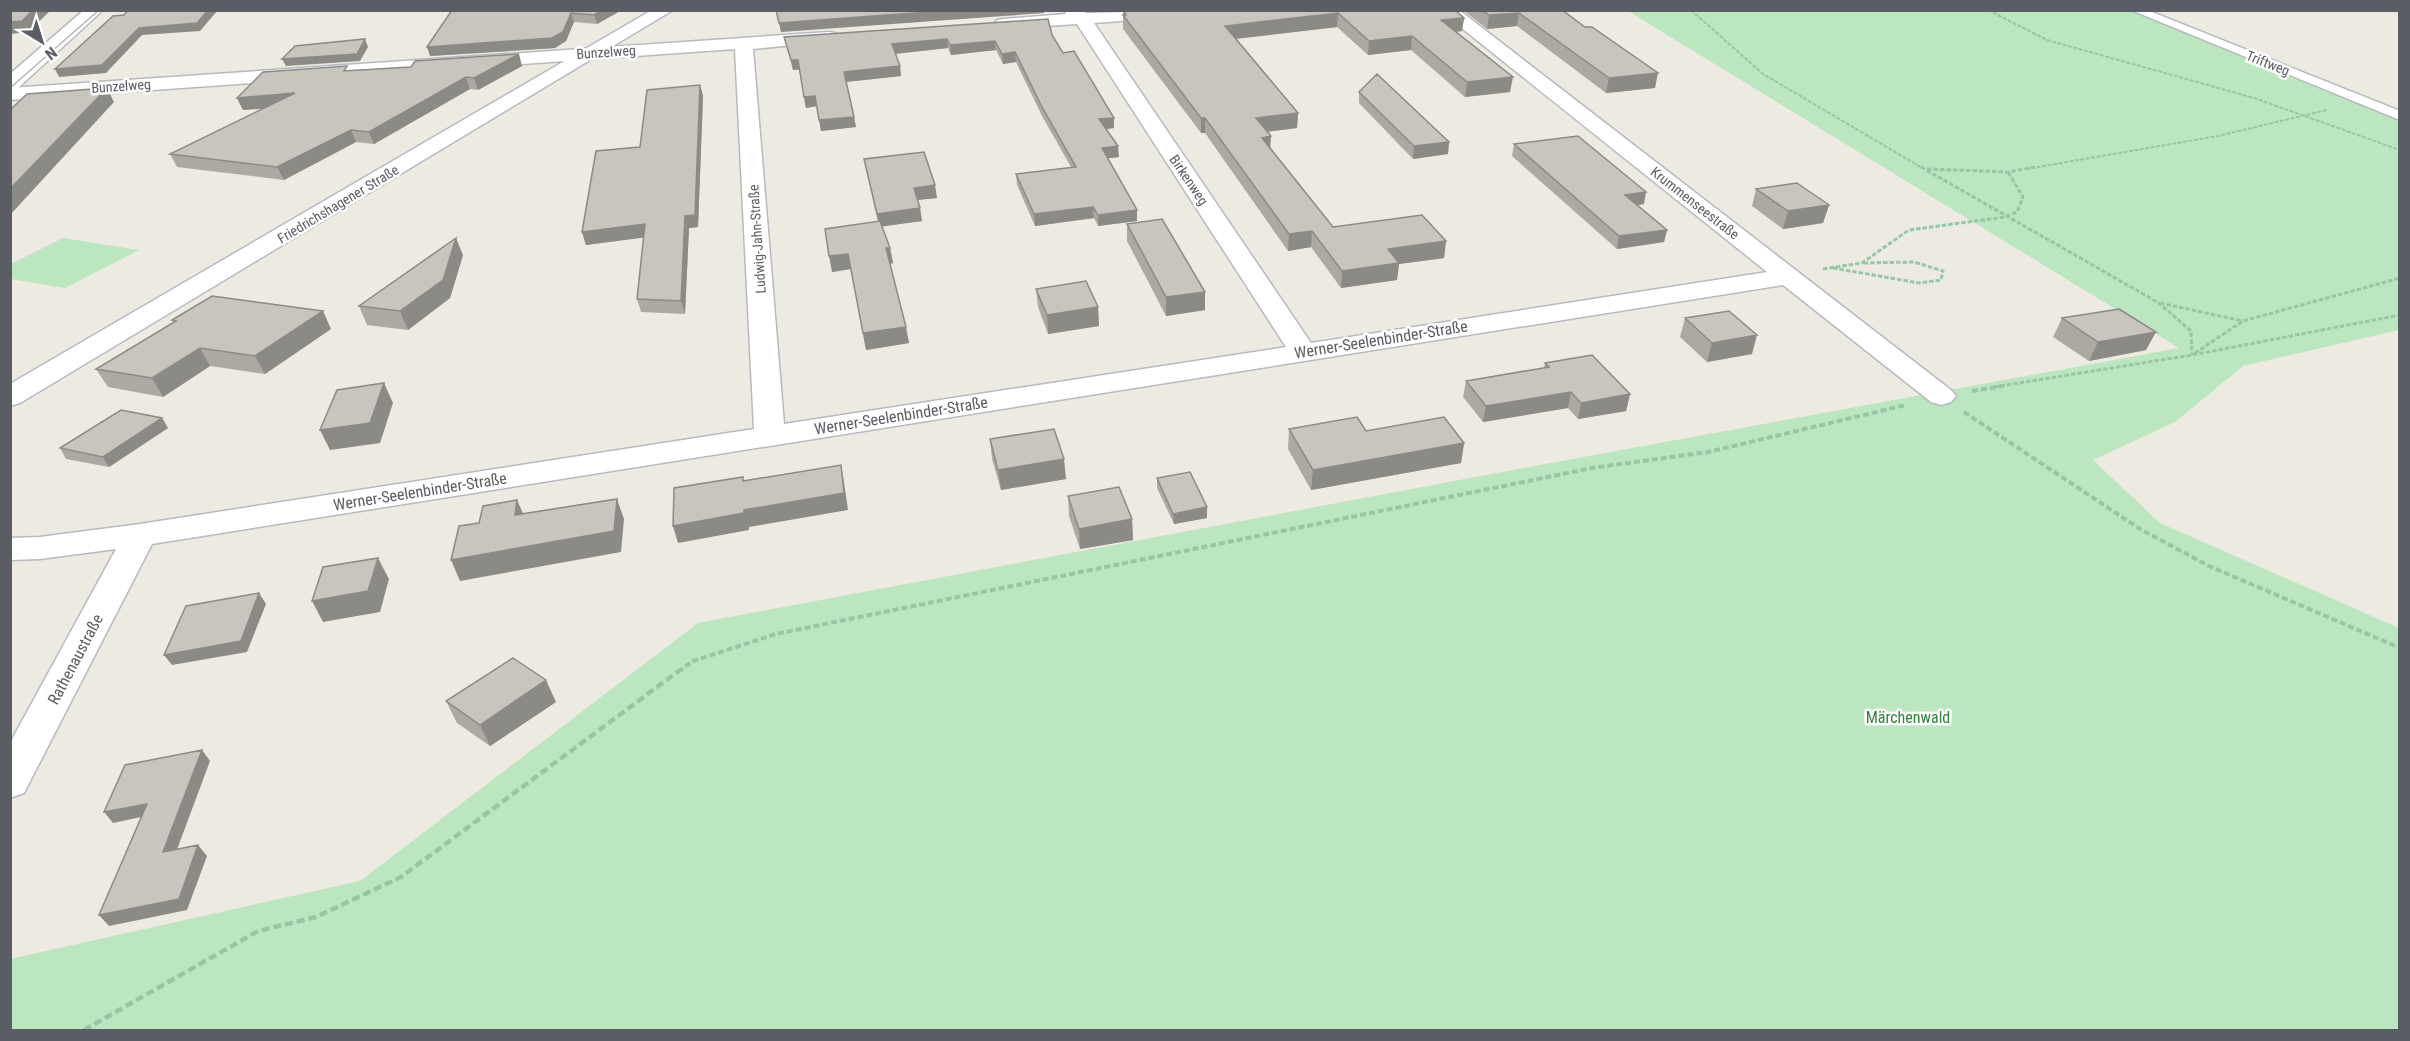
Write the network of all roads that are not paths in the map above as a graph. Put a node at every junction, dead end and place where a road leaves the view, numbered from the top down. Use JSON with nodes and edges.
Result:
{"nodes":[{"id":1,"x":95,"y":10,"type":"edge"},
{"id":2,"x":664,"y":10,"type":"edge"},
{"id":3,"x":1202,"y":10,"type":"edge"},
{"id":4,"x":1447,"y":10,"type":"edge"},
{"id":5,"x":2136,"y":10,"type":"edge"},
{"id":6,"x":1077,"y":15,"type":"edge"},
{"id":7,"x":989,"y":25,"type":"edge"},
{"id":8,"x":850,"y":35,"type":"edge"},
{"id":9,"x":746,"y":42,"type":"junction"},
{"id":10,"x":593,"y":53,"type":"junction"},
{"id":11,"x":10,"y":85,"type":"edge"},
{"id":12,"x":10,"y":94,"type":"edge"},
{"id":13,"x":2400,"y":116,"type":"edge"},
{"id":14,"x":1736,"y":234,"type":"junction"},
{"id":15,"x":1790,"y":276,"type":"junction"},
{"id":16,"x":1726,"y":285,"type":"junction"},
{"id":17,"x":1303,"y":351,"type":"junction"},
{"id":18,"x":1941,"y":396,"type":"road end"},
{"id":19,"x":10,"y":398,"type":"edge"},
{"id":20,"x":770,"y":436,"type":"junction"},
{"id":21,"x":140,"y":535,"type":"junction"},
{"id":22,"x":10,"y":549,"type":"edge"},
{"id":23,"x":10,"y":782,"type":"edge"}],
"edges":[{"from":1,"to":11,"type":"street"},
{"from":2,"to":10,"type":"street","name":"Friedrichshagener Straße"},
{"from":3,"to":6,"type":"street"},
{"from":4,"to":14,"type":"street","name":"Krummenseestraße"},
{"from":5,"to":13,"type":"lane","name":"Triftweg"},
{"from":6,"to":7,"type":"street"},
{"from":6,"to":17,"type":"street","name":"Birkenweg"},
{"from":8,"to":9,"type":"street","name":"Bunzelweg"},
{"from":9,"to":10,"type":"street","name":"Bunzelweg"},
{"from":9,"to":20,"type":"street","name":"Ludwig-Jahn-Straße"},
{"from":10,"to":12,"type":"street","name":"Bunzelweg"},
{"from":10,"to":19,"type":"street","name":"Friedrichshagener Straße"},
{"from":14,"to":15,"type":"street","name":"Krummenseestraße"},
{"from":14,"to":16,"type":"street"},
{"from":15,"to":16,"type":"street","name":"Werner-Seelenbinder-Straße"},
{"from":15,"to":18,"type":"street","name":"Krummenseestraße"},
{"from":16,"to":17,"type":"street","name":"Werner-Seelenbinder-Straße"},
{"from":17,"to":20,"type":"street","name":"Werner-Seelenbinder-Straße"},
{"from":20,"to":21,"type":"street","name":"Werner-Seelenbinder-Straße"},
{"from":21,"to":22,"type":"street","name":"Werner-Seelenbinder-Straße"},
{"from":21,"to":23,"type":"street","name":"Rathenaustraße"}]}
